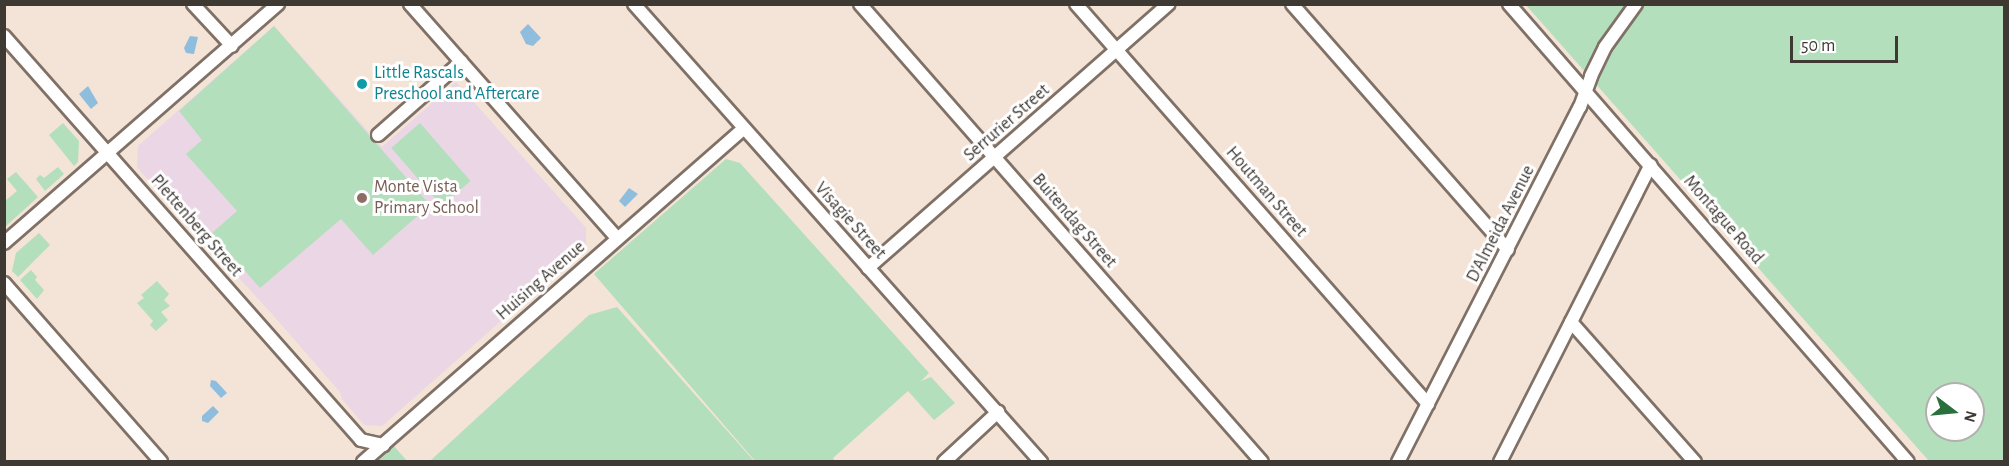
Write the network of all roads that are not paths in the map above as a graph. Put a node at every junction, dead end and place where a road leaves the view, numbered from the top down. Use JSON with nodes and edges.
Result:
{"nodes":[{"id":1,"x":193,"y":4,"type":"edge"},
{"id":2,"x":278,"y":4,"type":"edge"},
{"id":3,"x":410,"y":4,"type":"edge"},
{"id":4,"x":634,"y":4,"type":"edge"},
{"id":5,"x":860,"y":4,"type":"edge"},
{"id":6,"x":1076,"y":4,"type":"edge"},
{"id":7,"x":1168,"y":4,"type":"edge"},
{"id":8,"x":1292,"y":4,"type":"edge"},
{"id":9,"x":1509,"y":4,"type":"edge"},
{"id":10,"x":1636,"y":4,"type":"edge"},
{"id":11,"x":4,"y":36,"type":"edge"},
{"id":12,"x":232,"y":46,"type":"junction"},
{"id":13,"x":1116,"y":50,"type":"junction"},
{"id":14,"x":461,"y":62,"type":"junction"},
{"id":15,"x":1585,"y":91,"type":"junction"},
{"id":16,"x":743,"y":129,"type":"junction"},
{"id":17,"x":378,"y":135,"type":"dead end"},
{"id":18,"x":107,"y":152,"type":"junction"},
{"id":19,"x":994,"y":157,"type":"junction"},
{"id":20,"x":1651,"y":165,"type":"junction"},
{"id":21,"x":617,"y":238,"type":"junction"},
{"id":22,"x":4,"y":243,"type":"edge"},
{"id":23,"x":1508,"y":250,"type":"junction"},
{"id":24,"x":868,"y":268,"type":"junction"},
{"id":25,"x":4,"y":283,"type":"edge"},
{"id":26,"x":1571,"y":322,"type":"junction"},
{"id":27,"x":1428,"y":404,"type":"junction"},
{"id":28,"x":998,"y":412,"type":"junction"},
{"id":29,"x":361,"y":440,"type":"junction"},
{"id":30,"x":383,"y":445,"type":"junction"},
{"id":31,"x":1904,"y":460,"type":"edge"},
{"id":32,"x":161,"y":462,"type":"edge"},
{"id":33,"x":362,"y":462,"type":"edge"},
{"id":34,"x":944,"y":462,"type":"edge"},
{"id":35,"x":1041,"y":462,"type":"edge"},
{"id":36,"x":1262,"y":462,"type":"edge"},
{"id":37,"x":1398,"y":462,"type":"edge"},
{"id":38,"x":1500,"y":462,"type":"edge"},
{"id":39,"x":1695,"y":462,"type":"edge"}],
"edges":[{"from":1,"to":12,"type":"street"},
{"from":2,"to":12,"type":"street"},
{"from":3,"to":14,"type":"street"},
{"from":4,"to":16,"type":"street","name":"Visagie Street"},
{"from":5,"to":19,"type":"street","name":"Buitendag Street"},
{"from":6,"to":13,"type":"street","name":"Houtman Street"},
{"from":7,"to":13,"type":"street","name":"Serrurier Street"},
{"from":8,"to":23,"type":"street"},
{"from":9,"to":15,"type":"street","name":"Montague Road"},
{"from":10,"to":15,"type":"street","name":"D'Almeida Avenue"},
{"from":11,"to":18,"type":"street","name":"Plettenberg Street"},
{"from":12,"to":18,"type":"street"},
{"from":13,"to":19,"type":"street","name":"Serrurier Street"},
{"from":13,"to":27,"type":"street","name":"Houtman Street"},
{"from":14,"to":17,"type":"street"},
{"from":14,"to":21,"type":"street"},
{"from":15,"to":20,"type":"street","name":"Montague Road"},
{"from":15,"to":23,"type":"street","name":"D'Almeida Avenue"},
{"from":16,"to":21,"type":"street","name":"Huising Avenue"},
{"from":16,"to":24,"type":"street","name":"Visagie Street"},
{"from":18,"to":22,"type":"street"},
{"from":18,"to":29,"type":"street","name":"Plettenberg Street"},
{"from":19,"to":24,"type":"street","name":"Serrurier Street"},
{"from":19,"to":36,"type":"street","name":"Buitendag Street"},
{"from":20,"to":26,"type":"street"},
{"from":20,"to":31,"type":"street","name":"Montague Road"},
{"from":21,"to":30,"type":"street","name":"Huising Avenue"},
{"from":23,"to":27,"type":"street","name":"D'Almeida Avenue"},
{"from":24,"to":28,"type":"street","name":"Visagie Street"},
{"from":25,"to":32,"type":"street"},
{"from":26,"to":38,"type":"street"},
{"from":26,"to":39,"type":"street"},
{"from":27,"to":37,"type":"street","name":"D'Almeida Avenue"},
{"from":28,"to":34,"type":"street"},
{"from":28,"to":35,"type":"street","name":"Visagie Street"},
{"from":29,"to":30,"type":"street"},
{"from":29,"to":33,"type":"street"},
{"from":30,"to":33,"type":"street","name":"Huising Avenue"}]}
